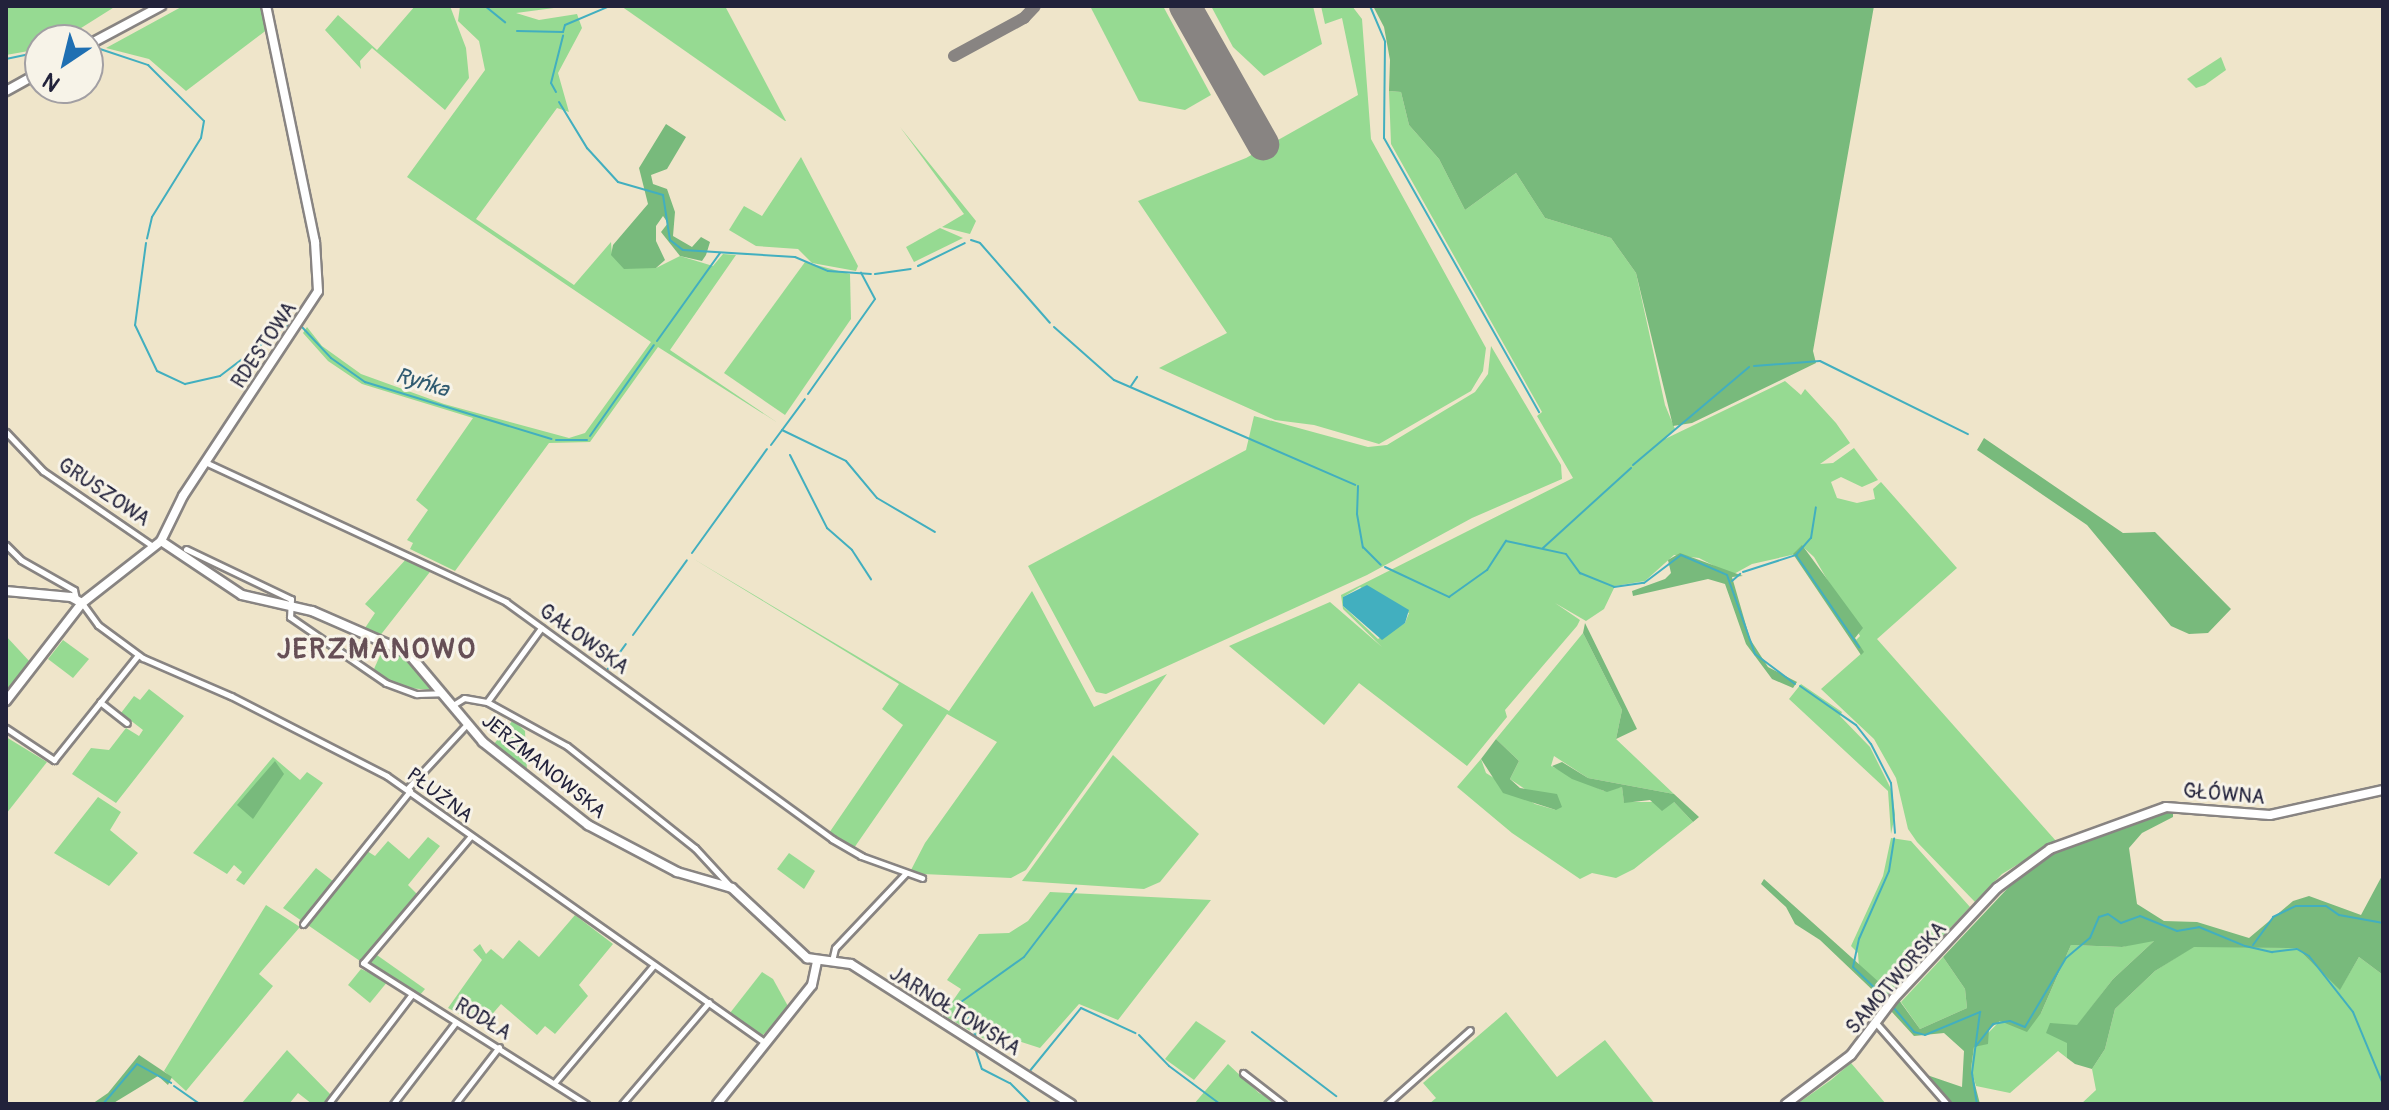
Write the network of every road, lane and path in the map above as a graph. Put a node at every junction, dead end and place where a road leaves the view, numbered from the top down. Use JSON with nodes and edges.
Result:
{"nodes":[{"id":1,"x":161,"y":6,"type":"edge"},
{"id":2,"x":266,"y":6,"type":"edge"},
{"id":3,"x":104,"y":36,"type":"edge"},
{"id":4,"x":24,"y":81,"type":"edge"},
{"id":5,"x":6,"y":91,"type":"edge"},
{"id":6,"x":6,"y":432,"type":"edge"},
{"id":7,"x":204,"y":462,"type":"junction"},
{"id":8,"x":161,"y":541,"type":"junction"},
{"id":9,"x":6,"y":545,"type":"edge"},
{"id":10,"x":151,"y":545,"type":"junction"},
{"id":11,"x":186,"y":549,"type":"dead end"},
{"id":12,"x":209,"y":560,"type":"junction"},
{"id":13,"x":203,"y":573,"type":"junction"},
{"id":14,"x":6,"y":591,"type":"edge"},
{"id":15,"x":79,"y":601,"type":"junction"},
{"id":16,"x":290,"y":605,"type":"junction"},
{"id":17,"x":541,"y":628,"type":"junction"},
{"id":18,"x":138,"y":655,"type":"junction"},
{"id":19,"x":443,"y":692,"type":"junction"},
{"id":20,"x":6,"y":701,"type":"edge"},
{"id":21,"x":100,"y":702,"type":"junction"},
{"id":22,"x":487,"y":702,"type":"junction"},
{"id":23,"x":453,"y":705,"type":"junction"},
{"id":24,"x":127,"y":723,"type":"dead end"},
{"id":25,"x":467,"y":724,"type":"junction"},
{"id":26,"x":6,"y":728,"type":"edge"},
{"id":27,"x":408,"y":790,"type":"junction"},
{"id":28,"x":2383,"y":790,"type":"edge"},
{"id":29,"x":470,"y":837,"type":"junction"},
{"id":30,"x":2024,"y":866,"type":"joint"},
{"id":31,"x":712,"y":867,"type":"junction"},
{"id":32,"x":906,"y":873,"type":"junction"},
{"id":33,"x":922,"y":878,"type":"dead end"},
{"id":34,"x":708,"y":880,"type":"junction"},
{"id":35,"x":732,"y":888,"type":"junction"},
{"id":36,"x":303,"y":924,"type":"dead end"},
{"id":37,"x":832,"y":961,"type":"junction"},
{"id":38,"x":817,"y":962,"type":"junction"},
{"id":39,"x":654,"y":965,"type":"junction"},
{"id":40,"x":412,"y":994,"type":"junction"},
{"id":41,"x":709,"y":1002,"type":"junction"},
{"id":42,"x":456,"y":1022,"type":"junction"},
{"id":43,"x":1876,"y":1023,"type":"junction"},
{"id":44,"x":1470,"y":1030,"type":"dead end"},
{"id":45,"x":765,"y":1043,"type":"junction"},
{"id":46,"x":499,"y":1047,"type":"junction"},
{"id":47,"x":1243,"y":1073,"type":"dead end"},
{"id":48,"x":555,"y":1082,"type":"junction"},
{"id":49,"x":328,"y":1104,"type":"edge"},
{"id":50,"x":393,"y":1104,"type":"edge"},
{"id":51,"x":455,"y":1104,"type":"edge"},
{"id":52,"x":586,"y":1104,"type":"edge"},
{"id":53,"x":622,"y":1104,"type":"edge"},
{"id":54,"x":717,"y":1104,"type":"edge"},
{"id":55,"x":1071,"y":1104,"type":"edge"},
{"id":56,"x":1283,"y":1104,"type":"edge"},
{"id":57,"x":1387,"y":1104,"type":"edge"},
{"id":58,"x":1786,"y":1104,"type":"edge"},
{"id":59,"x":1947,"y":1104,"type":"edge"}],
"edges":[{"from":1,"to":3,"type":"street"},
{"from":2,"to":7,"type":"street","name":"RDESTOWA"},
{"from":4,"to":5,"type":"street"},
{"from":6,"to":10,"type":"street","name":"GRUSZOWA"},
{"from":7,"to":8,"type":"street","name":"RDESTOWA"},
{"from":7,"to":17,"type":"street","name":"GAŁOWSKA"},
{"from":8,"to":10,"type":"street"},
{"from":8,"to":13,"type":"street","name":"JERZMANOWSKA"},
{"from":9,"to":15,"type":"street","name":"PŁUŻNA"},
{"from":10,"to":15,"type":"street"},
{"from":11,"to":12,"type":"street"},
{"from":12,"to":13,"type":"street"},
{"from":12,"to":16,"type":"street"},
{"from":13,"to":16,"type":"street","name":"JERZMANOWSKA"},
{"from":14,"to":15,"type":"street"},
{"from":15,"to":18,"type":"street","name":"PŁUŻNA"},
{"from":15,"to":20,"type":"street"},
{"from":16,"to":19,"type":"street","name":"JERZMANOWSKA"},
{"from":16,"to":19,"type":"street"},
{"from":17,"to":22,"type":"street"},
{"from":17,"to":32,"type":"street","name":"GAŁOWSKA"},
{"from":18,"to":21,"type":"street"},
{"from":18,"to":27,"type":"street","name":"PŁUŻNA"},
{"from":19,"to":23,"type":"street","name":"JERZMANOWSKA"},
{"from":21,"to":24,"type":"street"},
{"from":21,"to":26,"type":"street"},
{"from":22,"to":23,"type":"street"},
{"from":22,"to":31,"type":"street"},
{"from":23,"to":25,"type":"street","name":"JERZMANOWSKA"},
{"from":25,"to":27,"type":"street"},
{"from":25,"to":34,"type":"street","name":"JERZMANOWSKA"},
{"from":27,"to":29,"type":"street","name":"PŁUŻNA"},
{"from":27,"to":36,"type":"street"},
{"from":28,"to":30,"type":"street","name":"GŁÓWNA"},
{"from":29,"to":39,"type":"street","name":"PŁUŻNA"},
{"from":29,"to":40,"type":"street","name":"RODŁA"},
{"from":30,"to":43,"type":"street","name":"SAMOTWORSKA"},
{"from":31,"to":34,"type":"street"},
{"from":31,"to":35,"type":"street"},
{"from":32,"to":33,"type":"street","name":"GAŁOWSKA"},
{"from":32,"to":37,"type":"street"},
{"from":34,"to":35,"type":"street","name":"JERZMANOWSKA"},
{"from":35,"to":38,"type":"street","name":"JERZMANOWSKA"},
{"from":37,"to":38,"type":"street","name":"JARNOŁTOWSKA"},
{"from":37,"to":55,"type":"street","name":"JARNOŁTOWSKA"},
{"from":38,"to":45,"type":"street"},
{"from":39,"to":41,"type":"street","name":"PŁUŻNA"},
{"from":39,"to":48,"type":"street"},
{"from":40,"to":42,"type":"street","name":"RODŁA"},
{"from":40,"to":49,"type":"street"},
{"from":41,"to":45,"type":"street","name":"PŁUŻNA"},
{"from":41,"to":53,"type":"street"},
{"from":42,"to":46,"type":"street","name":"RODŁA"},
{"from":42,"to":50,"type":"street"},
{"from":43,"to":58,"type":"street","name":"SAMOTWORSKA"},
{"from":43,"to":59,"type":"street"},
{"from":44,"to":57,"type":"street"},
{"from":45,"to":54,"type":"street"},
{"from":46,"to":48,"type":"street","name":"RODŁA"},
{"from":46,"to":51,"type":"street"},
{"from":47,"to":56,"type":"street"},
{"from":48,"to":52,"type":"street","name":"RODŁA"}]}
